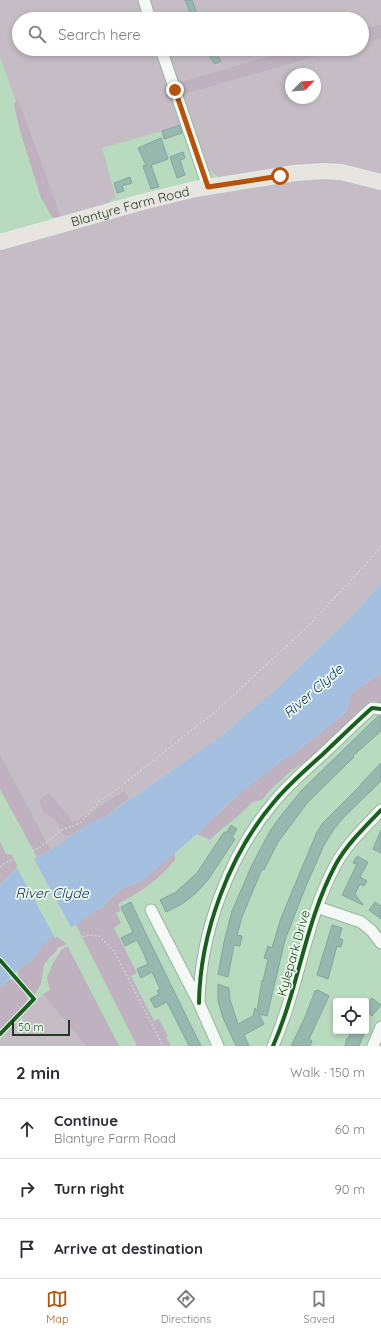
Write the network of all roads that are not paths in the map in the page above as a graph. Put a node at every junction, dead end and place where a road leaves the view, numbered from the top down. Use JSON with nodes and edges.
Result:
{"nodes":[{"id":1,"x":144,"y":0,"type":"edge"},
{"id":2,"x":148,"y":12,"type":"edge"},
{"id":3,"x":163,"y":56,"type":"edge"},
{"id":4,"x":381,"y":182,"type":"edge"},
{"id":5,"x":208,"y":187,"type":"junction"},
{"id":6,"x":0,"y":242,"type":"edge"},
{"id":7,"x":381,"y":709,"type":"edge"},
{"id":8,"x":381,"y":810,"type":"edge"},
{"id":9,"x":317,"y":907,"type":"junction"},
{"id":10,"x":152,"y":910,"type":"dead end"},
{"id":11,"x":381,"y":943,"type":"edge"},
{"id":12,"x":199,"y":1003,"type":"junction"},
{"id":13,"x":381,"y":1027,"type":"edge"},
{"id":14,"x":218,"y":1046,"type":"edge"},
{"id":15,"x":273,"y":1046,"type":"edge"},
{"id":16,"x":372,"y":1046,"type":"edge"}],
"edges":[{"from":1,"to":2,"type":"street"},
{"from":3,"to":5,"type":"street"},
{"from":4,"to":5,"type":"main road","name":"Blantyre Farm Road"},
{"from":5,"to":6,"type":"main road","name":"Blantyre Farm Road"},
{"from":7,"to":12,"type":"street"},
{"from":8,"to":9,"type":"street","name":"Kylepark Drive"},
{"from":9,"to":11,"type":"street"},
{"from":9,"to":15,"type":"street","name":"Kylepark Drive"},
{"from":10,"to":12,"type":"street"},
{"from":12,"to":14,"type":"street"},
{"from":13,"to":16,"type":"street"}]}
